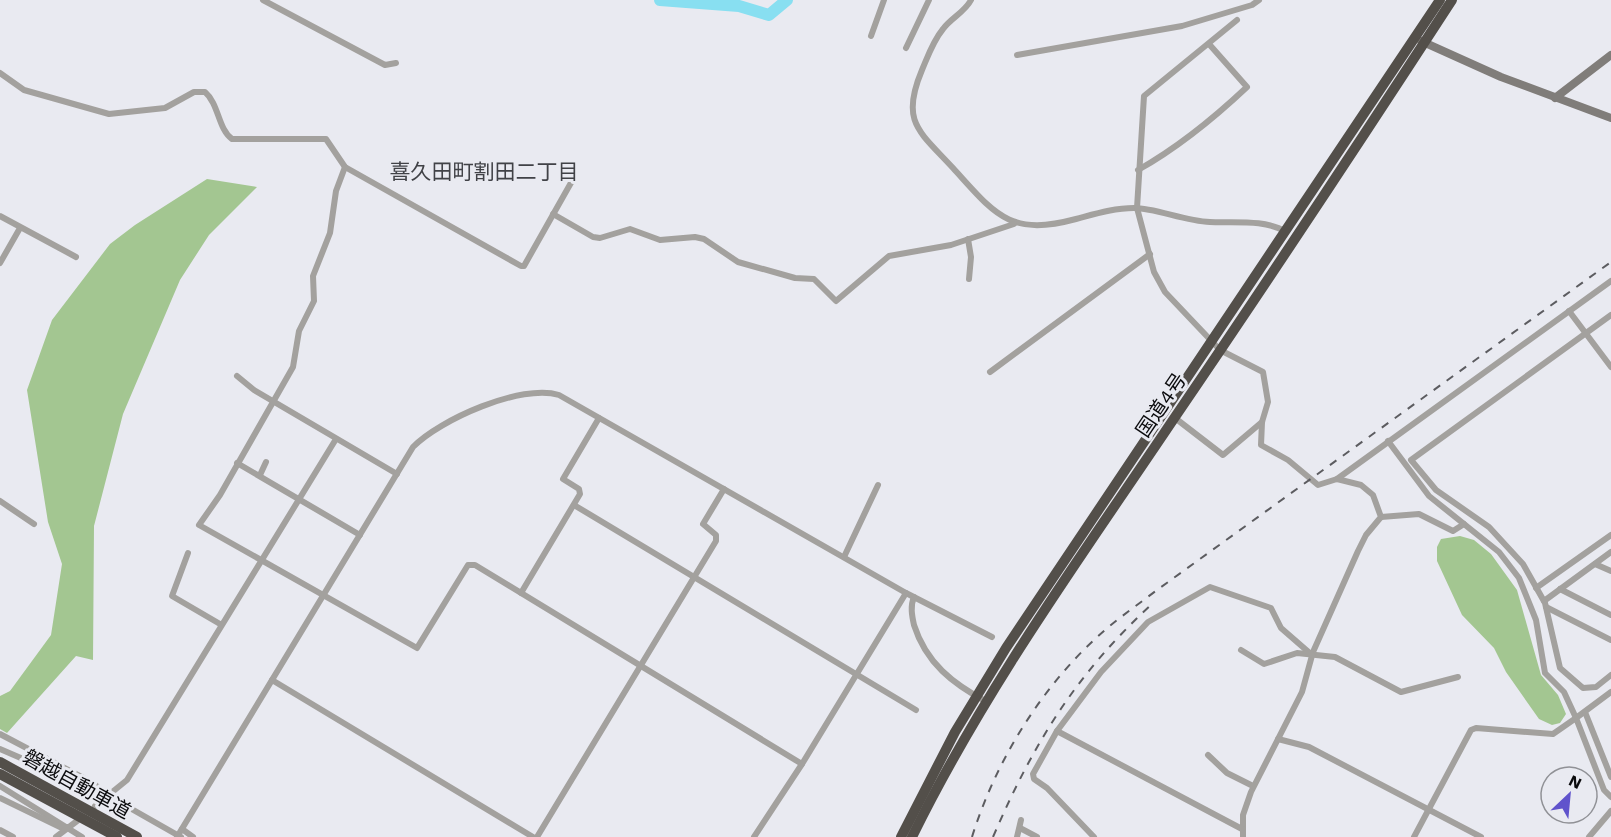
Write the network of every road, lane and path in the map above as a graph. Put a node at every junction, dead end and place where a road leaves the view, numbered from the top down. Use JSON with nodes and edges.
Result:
{"nodes":[{"id":1,"x":263,"y":0,"type":"edge"},
{"id":2,"x":885,"y":0,"type":"edge"},
{"id":3,"x":929,"y":0,"type":"edge"},
{"id":4,"x":971,"y":0,"type":"edge"},
{"id":5,"x":1259,"y":0,"type":"edge"},
{"id":6,"x":1440,"y":0,"type":"edge"},
{"id":7,"x":1452,"y":0,"type":"edge"},
{"id":8,"x":1237,"y":20,"type":"dead end"},
{"id":9,"x":871,"y":36,"type":"dead end"},
{"id":10,"x":1420,"y":41,"type":"junction"},
{"id":11,"x":1209,"y":44,"type":"junction"},
{"id":12,"x":906,"y":48,"type":"dead end"},
{"id":13,"x":1017,"y":55,"type":"dead end"},
{"id":14,"x":1611,"y":55,"type":"edge"},
{"id":15,"x":396,"y":63,"type":"dead end"},
{"id":16,"x":0,"y":73,"type":"edge"},
{"id":17,"x":1555,"y":98,"type":"junction"},
{"id":18,"x":1611,"y":118,"type":"edge"},
{"id":19,"x":345,"y":167,"type":"junction"},
{"id":20,"x":1138,"y":170,"type":"junction"},
{"id":21,"x":572,"y":181,"type":"dead end"},
{"id":22,"x":1137,"y":208,"type":"junction"},
{"id":23,"x":553,"y":214,"type":"junction"},
{"id":24,"x":0,"y":216,"type":"edge"},
{"id":25,"x":1014,"y":224,"type":"junction"},
{"id":26,"x":20,"y":228,"type":"junction"},
{"id":27,"x":1286,"y":232,"type":"junction"},
{"id":28,"x":968,"y":239,"type":"junction"},
{"id":29,"x":1150,"y":254,"type":"junction"},
{"id":30,"x":76,"y":257,"type":"dead end"},
{"id":31,"x":0,"y":263,"type":"edge"},
{"id":32,"x":969,"y":279,"type":"dead end"},
{"id":33,"x":1611,"y":281,"type":"edge"},
{"id":34,"x":1569,"y":311,"type":"junction"},
{"id":35,"x":1611,"y":315,"type":"edge"},
{"id":36,"x":1586,"y":333,"type":"junction"},
{"id":37,"x":1216,"y":346,"type":"junction"},
{"id":38,"x":1611,"y":367,"type":"edge"},
{"id":39,"x":990,"y":372,"type":"dead end"},
{"id":40,"x":237,"y":376,"type":"dead end"},
{"id":41,"x":272,"y":400,"type":"junction"},
{"id":42,"x":599,"y":418,"type":"junction"},
{"id":43,"x":1175,"y":418,"type":"junction"},
{"id":44,"x":1262,"y":422,"type":"junction"},
{"id":45,"x":336,"y":439,"type":"junction"},
{"id":46,"x":1388,"y":441,"type":"junction"},
{"id":47,"x":266,"y":462,"type":"dead end"},
{"id":48,"x":1408,"y":462,"type":"junction"},
{"id":49,"x":237,"y":463,"type":"junction"},
{"id":50,"x":397,"y":474,"type":"junction"},
{"id":51,"x":260,"y":475,"type":"junction"},
{"id":52,"x":1337,"y":479,"type":"junction"},
{"id":53,"x":878,"y":485,"type":"dead end"},
{"id":54,"x":724,"y":489,"type":"junction"},
{"id":55,"x":298,"y":499,"type":"junction"},
{"id":56,"x":0,"y":501,"type":"edge"},
{"id":57,"x":574,"y":505,"type":"junction"},
{"id":58,"x":1381,"y":517,"type":"junction"},
{"id":59,"x":34,"y":524,"type":"dead end"},
{"id":60,"x":1464,"y":524,"type":"junction"},
{"id":61,"x":360,"y":535,"type":"junction"},
{"id":62,"x":1611,"y":535,"type":"edge"},
{"id":63,"x":1611,"y":552,"type":"edge"},
{"id":64,"x":188,"y":553,"type":"dead end"},
{"id":65,"x":844,"y":557,"type":"junction"},
{"id":66,"x":260,"y":560,"type":"junction"},
{"id":67,"x":1595,"y":564,"type":"junction"},
{"id":68,"x":1611,"y":572,"type":"edge"},
{"id":69,"x":694,"y":578,"type":"junction"},
{"id":70,"x":1536,"y":588,"type":"junction"},
{"id":71,"x":1560,"y":589,"type":"junction"},
{"id":72,"x":521,"y":593,"type":"junction"},
{"id":73,"x":906,"y":593,"type":"junction"},
{"id":74,"x":323,"y":595,"type":"junction"},
{"id":75,"x":914,"y":597,"type":"junction"},
{"id":76,"x":1545,"y":604,"type":"junction"},
{"id":77,"x":1611,"y":615,"type":"edge"},
{"id":78,"x":220,"y":624,"type":"junction"},
{"id":79,"x":992,"y":637,"type":"dead end"},
{"id":80,"x":1611,"y":640,"type":"edge"},
{"id":81,"x":1241,"y":650,"type":"dead end"},
{"id":82,"x":1312,"y":655,"type":"junction"},
{"id":83,"x":641,"y":666,"type":"junction"},
{"id":84,"x":857,"y":675,"type":"junction"},
{"id":85,"x":1611,"y":675,"type":"edge"},
{"id":86,"x":1458,"y":677,"type":"dead end"},
{"id":87,"x":272,"y":680,"type":"junction"},
{"id":88,"x":1611,"y":692,"type":"edge"},
{"id":89,"x":975,"y":696,"type":"junction"},
{"id":90,"x":987,"y":702,"type":"junction"},
{"id":91,"x":916,"y":710,"type":"dead end"},
{"id":92,"x":1585,"y":712,"type":"junction"},
{"id":93,"x":1576,"y":718,"type":"junction"},
{"id":94,"x":1057,"y":731,"type":"junction"},
{"id":95,"x":0,"y":734,"type":"edge"},
{"id":96,"x":1278,"y":739,"type":"junction"},
{"id":97,"x":0,"y":749,"type":"edge"},
{"id":98,"x":1208,"y":755,"type":"dead end"},
{"id":99,"x":0,"y":762,"type":"edge"},
{"id":100,"x":802,"y":764,"type":"junction"},
{"id":101,"x":0,"y":774,"type":"edge"},
{"id":102,"x":1611,"y":777,"type":"edge"},
{"id":103,"x":0,"y":786,"type":"edge"},
{"id":104,"x":1253,"y":786,"type":"junction"},
{"id":105,"x":107,"y":795,"type":"junction"},
{"id":106,"x":1611,"y":797,"type":"edge"},
{"id":107,"x":0,"y":798,"type":"edge"},
{"id":108,"x":95,"y":806,"type":"dead end"},
{"id":109,"x":1429,"y":810,"type":"junction"},
{"id":110,"x":1611,"y":811,"type":"edge"},
{"id":111,"x":1021,"y":820,"type":"dead end"},
{"id":112,"x":77,"y":821,"type":"dead end"},
{"id":113,"x":69,"y":827,"type":"junction"},
{"id":114,"x":1020,"y":828,"type":"junction"},
{"id":115,"x":1242,"y":829,"type":"junction"},
{"id":116,"x":0,"y":830,"type":"edge"},
{"id":117,"x":179,"y":835,"type":"edge"},
{"id":118,"x":13,"y":837,"type":"edge"},
{"id":119,"x":56,"y":837,"type":"edge"},
{"id":120,"x":82,"y":837,"type":"edge"},
{"id":121,"x":117,"y":837,"type":"edge"},
{"id":122,"x":137,"y":837,"type":"edge"},
{"id":123,"x":193,"y":837,"type":"edge"},
{"id":124,"x":535,"y":837,"type":"edge"},
{"id":125,"x":754,"y":837,"type":"edge"},
{"id":126,"x":901,"y":837,"type":"edge"},
{"id":127,"x":912,"y":837,"type":"edge"},
{"id":128,"x":1017,"y":837,"type":"edge"},
{"id":129,"x":1037,"y":837,"type":"edge"},
{"id":130,"x":1094,"y":837,"type":"edge"},
{"id":131,"x":1243,"y":837,"type":"edge"},
{"id":132,"x":1414,"y":837,"type":"edge"},
{"id":133,"x":1481,"y":837,"type":"edge"},
{"id":134,"x":1589,"y":837,"type":"edge"}],
"edges":[{"from":1,"to":15,"type":"street"},
{"from":2,"to":9,"type":"street"},
{"from":3,"to":12,"type":"street"},
{"from":4,"to":25,"type":"street"},
{"from":5,"to":13,"type":"street"},
{"from":6,"to":10,"type":"highway","name":"国道4号"},
{"from":7,"to":10,"type":"highway","name":"国道4号"},
{"from":8,"to":11,"type":"street"},
{"from":10,"to":17,"type":"street"},
{"from":10,"to":27,"type":"highway","name":"国道4号"},
{"from":10,"to":37,"type":"highway","name":"国道4号"},
{"from":11,"to":20,"type":"street"},
{"from":11,"to":20,"type":"street"},
{"from":14,"to":17,"type":"street"},
{"from":16,"to":19,"type":"street"},
{"from":17,"to":18,"type":"street"},
{"from":19,"to":23,"type":"street"},
{"from":19,"to":41,"type":"street"},
{"from":20,"to":22,"type":"street"},
{"from":21,"to":23,"type":"street"},
{"from":22,"to":25,"type":"street"},
{"from":22,"to":27,"type":"street"},
{"from":22,"to":29,"type":"street"},
{"from":23,"to":28,"type":"street"},
{"from":24,"to":26,"type":"street"},
{"from":25,"to":28,"type":"street"},
{"from":26,"to":30,"type":"street"},
{"from":26,"to":31,"type":"street"},
{"from":27,"to":37,"type":"highway","name":"国道4号"},
{"from":28,"to":32,"type":"street"},
{"from":29,"to":37,"type":"street"},
{"from":29,"to":39,"type":"street"},
{"from":33,"to":34,"type":"street"},
{"from":34,"to":36,"type":"street"},
{"from":34,"to":46,"type":"street"},
{"from":35,"to":36,"type":"street"},
{"from":36,"to":38,"type":"street"},
{"from":36,"to":48,"type":"street"},
{"from":37,"to":43,"type":"highway","name":"国道4号"},
{"from":37,"to":44,"type":"street"},
{"from":37,"to":89,"type":"highway","name":"国道4号"},
{"from":40,"to":41,"type":"street"},
{"from":41,"to":45,"type":"street"},
{"from":41,"to":49,"type":"street"},
{"from":42,"to":50,"type":"street"},
{"from":42,"to":54,"type":"street"},
{"from":42,"to":57,"type":"street"},
{"from":43,"to":44,"type":"street"},
{"from":43,"to":90,"type":"highway","name":"国道4号"},
{"from":44,"to":52,"type":"street"},
{"from":45,"to":50,"type":"street"},
{"from":45,"to":55,"type":"street"},
{"from":46,"to":48,"type":"street"},
{"from":46,"to":52,"type":"street"},
{"from":47,"to":51,"type":"street"},
{"from":48,"to":60,"type":"street"},
{"from":48,"to":70,"type":"street"},
{"from":49,"to":51,"type":"street"},
{"from":49,"to":66,"type":"street"},
{"from":50,"to":61,"type":"street"},
{"from":51,"to":55,"type":"street"},
{"from":52,"to":58,"type":"street"},
{"from":53,"to":65,"type":"street"},
{"from":54,"to":65,"type":"street"},
{"from":54,"to":69,"type":"street"},
{"from":55,"to":61,"type":"street"},
{"from":55,"to":66,"type":"street"},
{"from":56,"to":59,"type":"street"},
{"from":57,"to":69,"type":"street"},
{"from":57,"to":72,"type":"street"},
{"from":58,"to":60,"type":"street"},
{"from":58,"to":82,"type":"street"},
{"from":60,"to":93,"type":"street"},
{"from":61,"to":74,"type":"street"},
{"from":62,"to":70,"type":"street"},
{"from":63,"to":67,"type":"street"},
{"from":64,"to":78,"type":"street"},
{"from":65,"to":73,"type":"street"},
{"from":66,"to":74,"type":"street"},
{"from":66,"to":78,"type":"street"},
{"from":67,"to":68,"type":"street"},
{"from":67,"to":71,"type":"street"},
{"from":69,"to":83,"type":"street"},
{"from":69,"to":84,"type":"street"},
{"from":70,"to":76,"type":"street"},
{"from":71,"to":76,"type":"street"},
{"from":71,"to":77,"type":"street"},
{"from":72,"to":74,"type":"street"},
{"from":72,"to":83,"type":"street"},
{"from":73,"to":75,"type":"street"},
{"from":73,"to":84,"type":"street"},
{"from":74,"to":87,"type":"street"},
{"from":75,"to":79,"type":"street"},
{"from":75,"to":89,"type":"street"},
{"from":76,"to":80,"type":"street"},
{"from":76,"to":85,"type":"street"},
{"from":78,"to":105,"type":"street"},
{"from":81,"to":82,"type":"street"},
{"from":82,"to":86,"type":"street"},
{"from":82,"to":94,"type":"street"},
{"from":82,"to":96,"type":"street"},
{"from":83,"to":100,"type":"street"},
{"from":83,"to":124,"type":"street"},
{"from":84,"to":91,"type":"street"},
{"from":84,"to":100,"type":"street"},
{"from":87,"to":117,"type":"street"},
{"from":87,"to":124,"type":"street"},
{"from":88,"to":92,"type":"street"},
{"from":89,"to":90,"type":"street"},
{"from":89,"to":126,"type":"highway","name":"国道4号"},
{"from":90,"to":127,"type":"highway","name":"国道4号"},
{"from":92,"to":93,"type":"street"},
{"from":92,"to":102,"type":"street"},
{"from":93,"to":106,"type":"street"},
{"from":93,"to":109,"type":"street"},
{"from":94,"to":115,"type":"street"},
{"from":94,"to":130,"type":"street"},
{"from":95,"to":105,"type":"street"},
{"from":96,"to":104,"type":"street"},
{"from":96,"to":109,"type":"street"},
{"from":97,"to":105,"type":"street"},
{"from":98,"to":104,"type":"street"},
{"from":99,"to":122,"type":"highway","name":"磐越自動車道"},
{"from":100,"to":125,"type":"street"},
{"from":101,"to":121,"type":"highway","name":"磐越自動車道"},
{"from":103,"to":113,"type":"street"},
{"from":104,"to":115,"type":"street"},
{"from":105,"to":108,"type":"street"},
{"from":105,"to":117,"type":"street"},
{"from":107,"to":113,"type":"street"},
{"from":109,"to":132,"type":"street"},
{"from":109,"to":133,"type":"street"},
{"from":110,"to":134,"type":"street"},
{"from":111,"to":114,"type":"street"},
{"from":112,"to":113,"type":"street"},
{"from":113,"to":119,"type":"street"},
{"from":113,"to":120,"type":"street"},
{"from":114,"to":128,"type":"street"},
{"from":114,"to":129,"type":"street"},
{"from":115,"to":131,"type":"street"},
{"from":116,"to":118,"type":"street"},
{"from":117,"to":123,"type":"street"}]}
